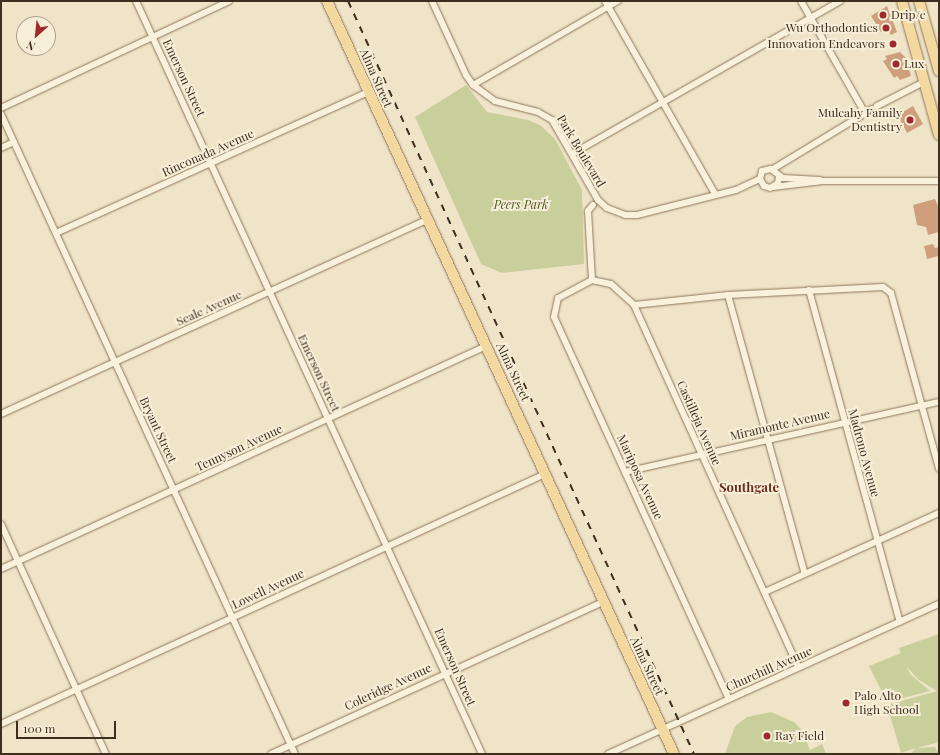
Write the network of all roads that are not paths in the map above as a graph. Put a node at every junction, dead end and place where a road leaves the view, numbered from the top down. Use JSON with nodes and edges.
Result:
{"nodes":[{"id":1,"x":136,"y":1,"type":"edge"},
{"id":2,"x":229,"y":1,"type":"edge"},
{"id":3,"x":327,"y":1,"type":"edge"},
{"id":4,"x":432,"y":1,"type":"edge"},
{"id":5,"x":618,"y":1,"type":"edge"},
{"id":6,"x":801,"y":1,"type":"edge"},
{"id":7,"x":840,"y":1,"type":"edge"},
{"id":8,"x":902,"y":1,"type":"edge"},
{"id":9,"x":920,"y":1,"type":"edge"},
{"id":10,"x":606,"y":4,"type":"edge"},
{"id":11,"x":810,"y":18,"type":"junction"},
{"id":12,"x":152,"y":36,"type":"junction"},
{"id":13,"x":939,"y":71,"type":"edge"},
{"id":14,"x":924,"y":82,"type":"junction"},
{"id":15,"x":473,"y":85,"type":"junction"},
{"id":16,"x":368,"y":92,"type":"junction"},
{"id":17,"x":662,"y":103,"type":"junction"},
{"id":18,"x":1,"y":108,"type":"edge"},
{"id":19,"x":865,"y":112,"type":"junction"},
{"id":20,"x":1,"y":114,"type":"edge"},
{"id":21,"x":939,"y":135,"type":"edge"},
{"id":22,"x":14,"y":142,"type":"junction"},
{"id":23,"x":1,"y":148,"type":"edge"},
{"id":24,"x":572,"y":154,"type":"junction"},
{"id":25,"x":211,"y":164,"type":"junction"},
{"id":26,"x":773,"y":169,"type":"junction"},
{"id":27,"x":779,"y":176,"type":"junction"},
{"id":28,"x":760,"y":179,"type":"junction"},
{"id":29,"x":824,"y":181,"type":"junction"},
{"id":30,"x":939,"y":181,"type":"edge"},
{"id":31,"x":773,"y":187,"type":"junction"},
{"id":32,"x":714,"y":194,"type":"junction"},
{"id":33,"x":593,"y":205,"type":"dead end"},
{"id":34,"x":426,"y":220,"type":"junction"},
{"id":35,"x":56,"y":233,"type":"junction"},
{"id":36,"x":592,"y":280,"type":"junction"},
{"id":37,"x":808,"y":290,"type":"junction"},
{"id":38,"x":270,"y":292,"type":"junction"},
{"id":39,"x":728,"y":295,"type":"junction"},
{"id":40,"x":634,"y":305,"type":"junction"},
{"id":41,"x":486,"y":346,"type":"junction"},
{"id":42,"x":115,"y":362,"type":"junction"},
{"id":43,"x":939,"y":402,"type":"edge"},
{"id":44,"x":922,"y":406,"type":"junction"},
{"id":45,"x":1,"y":414,"type":"edge"},
{"id":46,"x":328,"y":420,"type":"junction"},
{"id":47,"x":844,"y":422,"type":"junction"},
{"id":48,"x":766,"y":440,"type":"junction"},
{"id":49,"x":700,"y":454,"type":"junction"},
{"id":50,"x":939,"y":470,"type":"edge"},
{"id":51,"x":626,"y":472,"type":"junction"},
{"id":52,"x":545,"y":474,"type":"junction"},
{"id":53,"x":174,"y":490,"type":"junction"},
{"id":54,"x":939,"y":513,"type":"edge"},
{"id":55,"x":1,"y":524,"type":"edge"},
{"id":56,"x":876,"y":541,"type":"junction"},
{"id":57,"x":388,"y":546,"type":"junction"},
{"id":58,"x":18,"y":562,"type":"junction"},
{"id":59,"x":1,"y":569,"type":"edge"},
{"id":60,"x":805,"y":574,"type":"junction"},
{"id":61,"x":765,"y":592,"type":"junction"},
{"id":62,"x":603,"y":602,"type":"junction"},
{"id":63,"x":939,"y":604,"type":"edge"},
{"id":64,"x":233,"y":617,"type":"junction"},
{"id":65,"x":900,"y":622,"type":"junction"},
{"id":66,"x":798,"y":667,"type":"junction"},
{"id":67,"x":445,"y":672,"type":"junction"},
{"id":68,"x":76,"y":689,"type":"junction"},
{"id":69,"x":729,"y":699,"type":"junction"},
{"id":70,"x":1,"y":724,"type":"edge"},
{"id":71,"x":662,"y":729,"type":"junction"},
{"id":72,"x":291,"y":745,"type":"junction"},
{"id":73,"x":106,"y":754,"type":"edge"},
{"id":74,"x":271,"y":754,"type":"edge"},
{"id":75,"x":295,"y":754,"type":"edge"},
{"id":76,"x":482,"y":754,"type":"edge"},
{"id":77,"x":608,"y":754,"type":"edge"},
{"id":78,"x":674,"y":754,"type":"edge"}],
"edges":[{"from":1,"to":12,"type":"street","name":"Emerson Street"},
{"from":2,"to":12,"type":"street"},
{"from":3,"to":16,"type":"main road","name":"Alma Street"},
{"from":4,"to":15,"type":"street","name":"Park Boulevard"},
{"from":5,"to":10,"type":"street"},
{"from":6,"to":11,"type":"street"},
{"from":7,"to":11,"type":"street"},
{"from":8,"to":14,"type":"main road"},
{"from":9,"to":13,"type":"main road"},
{"from":10,"to":15,"type":"street"},
{"from":10,"to":17,"type":"street"},
{"from":11,"to":17,"type":"street"},
{"from":11,"to":19,"type":"street"},
{"from":12,"to":18,"type":"street"},
{"from":12,"to":25,"type":"street","name":"Emerson Street"},
{"from":14,"to":19,"type":"street"},
{"from":14,"to":21,"type":"main road"},
{"from":15,"to":24,"type":"street","name":"Park Boulevard"},
{"from":16,"to":25,"type":"street","name":"Rinconada Avenue"},
{"from":16,"to":34,"type":"main road","name":"Alma Street"},
{"from":17,"to":24,"type":"street"},
{"from":17,"to":32,"type":"street"},
{"from":19,"to":26,"type":"street"},
{"from":20,"to":22,"type":"street","name":"Bryant Street"},
{"from":22,"to":23,"type":"street"},
{"from":22,"to":35,"type":"street","name":"Bryant Street"},
{"from":24,"to":32,"type":"street","name":"Park Boulevard"},
{"from":25,"to":35,"type":"street","name":"Rinconada Avenue"},
{"from":25,"to":38,"type":"street","name":"Emerson Street"},
{"from":26,"to":27,"type":"street"},
{"from":26,"to":28,"type":"street","name":"Park Boulevard"},
{"from":27,"to":29,"type":"street"},
{"from":27,"to":31,"type":"street"},
{"from":28,"to":31,"type":"street"},
{"from":28,"to":32,"type":"street","name":"Park Boulevard"},
{"from":29,"to":30,"type":"street"},
{"from":29,"to":31,"type":"street"},
{"from":33,"to":36,"type":"street"},
{"from":34,"to":38,"type":"street","name":"Seale Avenue"},
{"from":34,"to":41,"type":"main road","name":"Alma Street"},
{"from":35,"to":42,"type":"street","name":"Bryant Street"},
{"from":36,"to":40,"type":"street","name":"Castilleja Avenue"},
{"from":36,"to":51,"type":"street","name":"Mariposa Avenue"},
{"from":37,"to":39,"type":"street"},
{"from":37,"to":44,"type":"street"},
{"from":37,"to":47,"type":"street","name":"Madrono Avenue"},
{"from":38,"to":42,"type":"street","name":"Seale Avenue"},
{"from":38,"to":46,"type":"street","name":"Emerson Street"},
{"from":39,"to":40,"type":"street"},
{"from":39,"to":48,"type":"street"},
{"from":40,"to":49,"type":"street","name":"Castilleja Avenue"},
{"from":41,"to":46,"type":"street","name":"Tennyson Avenue"},
{"from":41,"to":52,"type":"main road","name":"Alma Street"},
{"from":42,"to":45,"type":"street","name":"Seale Avenue"},
{"from":42,"to":53,"type":"street","name":"Bryant Street"},
{"from":43,"to":44,"type":"street","name":"Miramonte Avenue"},
{"from":44,"to":47,"type":"street","name":"Miramonte Avenue"},
{"from":44,"to":50,"type":"street"},
{"from":46,"to":53,"type":"street","name":"Tennyson Avenue"},
{"from":46,"to":57,"type":"street","name":"Emerson Street"},
{"from":47,"to":48,"type":"street","name":"Miramonte Avenue"},
{"from":47,"to":56,"type":"street","name":"Madrono Avenue"},
{"from":48,"to":49,"type":"street","name":"Miramonte Avenue"},
{"from":48,"to":60,"type":"street"},
{"from":49,"to":51,"type":"street","name":"Miramonte Avenue"},
{"from":49,"to":61,"type":"street","name":"Castilleja Avenue"},
{"from":51,"to":69,"type":"street","name":"Mariposa Avenue"},
{"from":52,"to":57,"type":"street","name":"Lowell Avenue"},
{"from":52,"to":62,"type":"main road","name":"Alma Street"},
{"from":53,"to":58,"type":"street","name":"Tennyson Avenue"},
{"from":53,"to":64,"type":"street","name":"Bryant Street"},
{"from":54,"to":56,"type":"street"},
{"from":55,"to":58,"type":"street"},
{"from":56,"to":60,"type":"street"},
{"from":56,"to":65,"type":"street","name":"Madrono Avenue"},
{"from":57,"to":64,"type":"street","name":"Lowell Avenue"},
{"from":57,"to":67,"type":"street","name":"Emerson Street"},
{"from":58,"to":59,"type":"street","name":"Tennyson Avenue"},
{"from":58,"to":68,"type":"street"},
{"from":60,"to":61,"type":"street"},
{"from":61,"to":66,"type":"street","name":"Castilleja Avenue"},
{"from":62,"to":67,"type":"street","name":"Coleridge Avenue"},
{"from":62,"to":71,"type":"main road","name":"Alma Street"},
{"from":63,"to":65,"type":"street","name":"Churchill Avenue"},
{"from":64,"to":68,"type":"street","name":"Lowell Avenue"},
{"from":64,"to":72,"type":"street","name":"Bryant Street"},
{"from":65,"to":66,"type":"street","name":"Churchill Avenue"},
{"from":66,"to":69,"type":"street","name":"Churchill Avenue"},
{"from":67,"to":72,"type":"street","name":"Coleridge Avenue"},
{"from":67,"to":76,"type":"street","name":"Emerson Street"},
{"from":68,"to":70,"type":"street","name":"Lowell Avenue"},
{"from":68,"to":73,"type":"street"},
{"from":69,"to":71,"type":"street","name":"Churchill Avenue"},
{"from":71,"to":77,"type":"street","name":"Churchill Avenue"},
{"from":71,"to":78,"type":"main road","name":"Alma Street"},
{"from":72,"to":74,"type":"street","name":"Coleridge Avenue"},
{"from":72,"to":75,"type":"street","name":"Bryant Street"}]}
